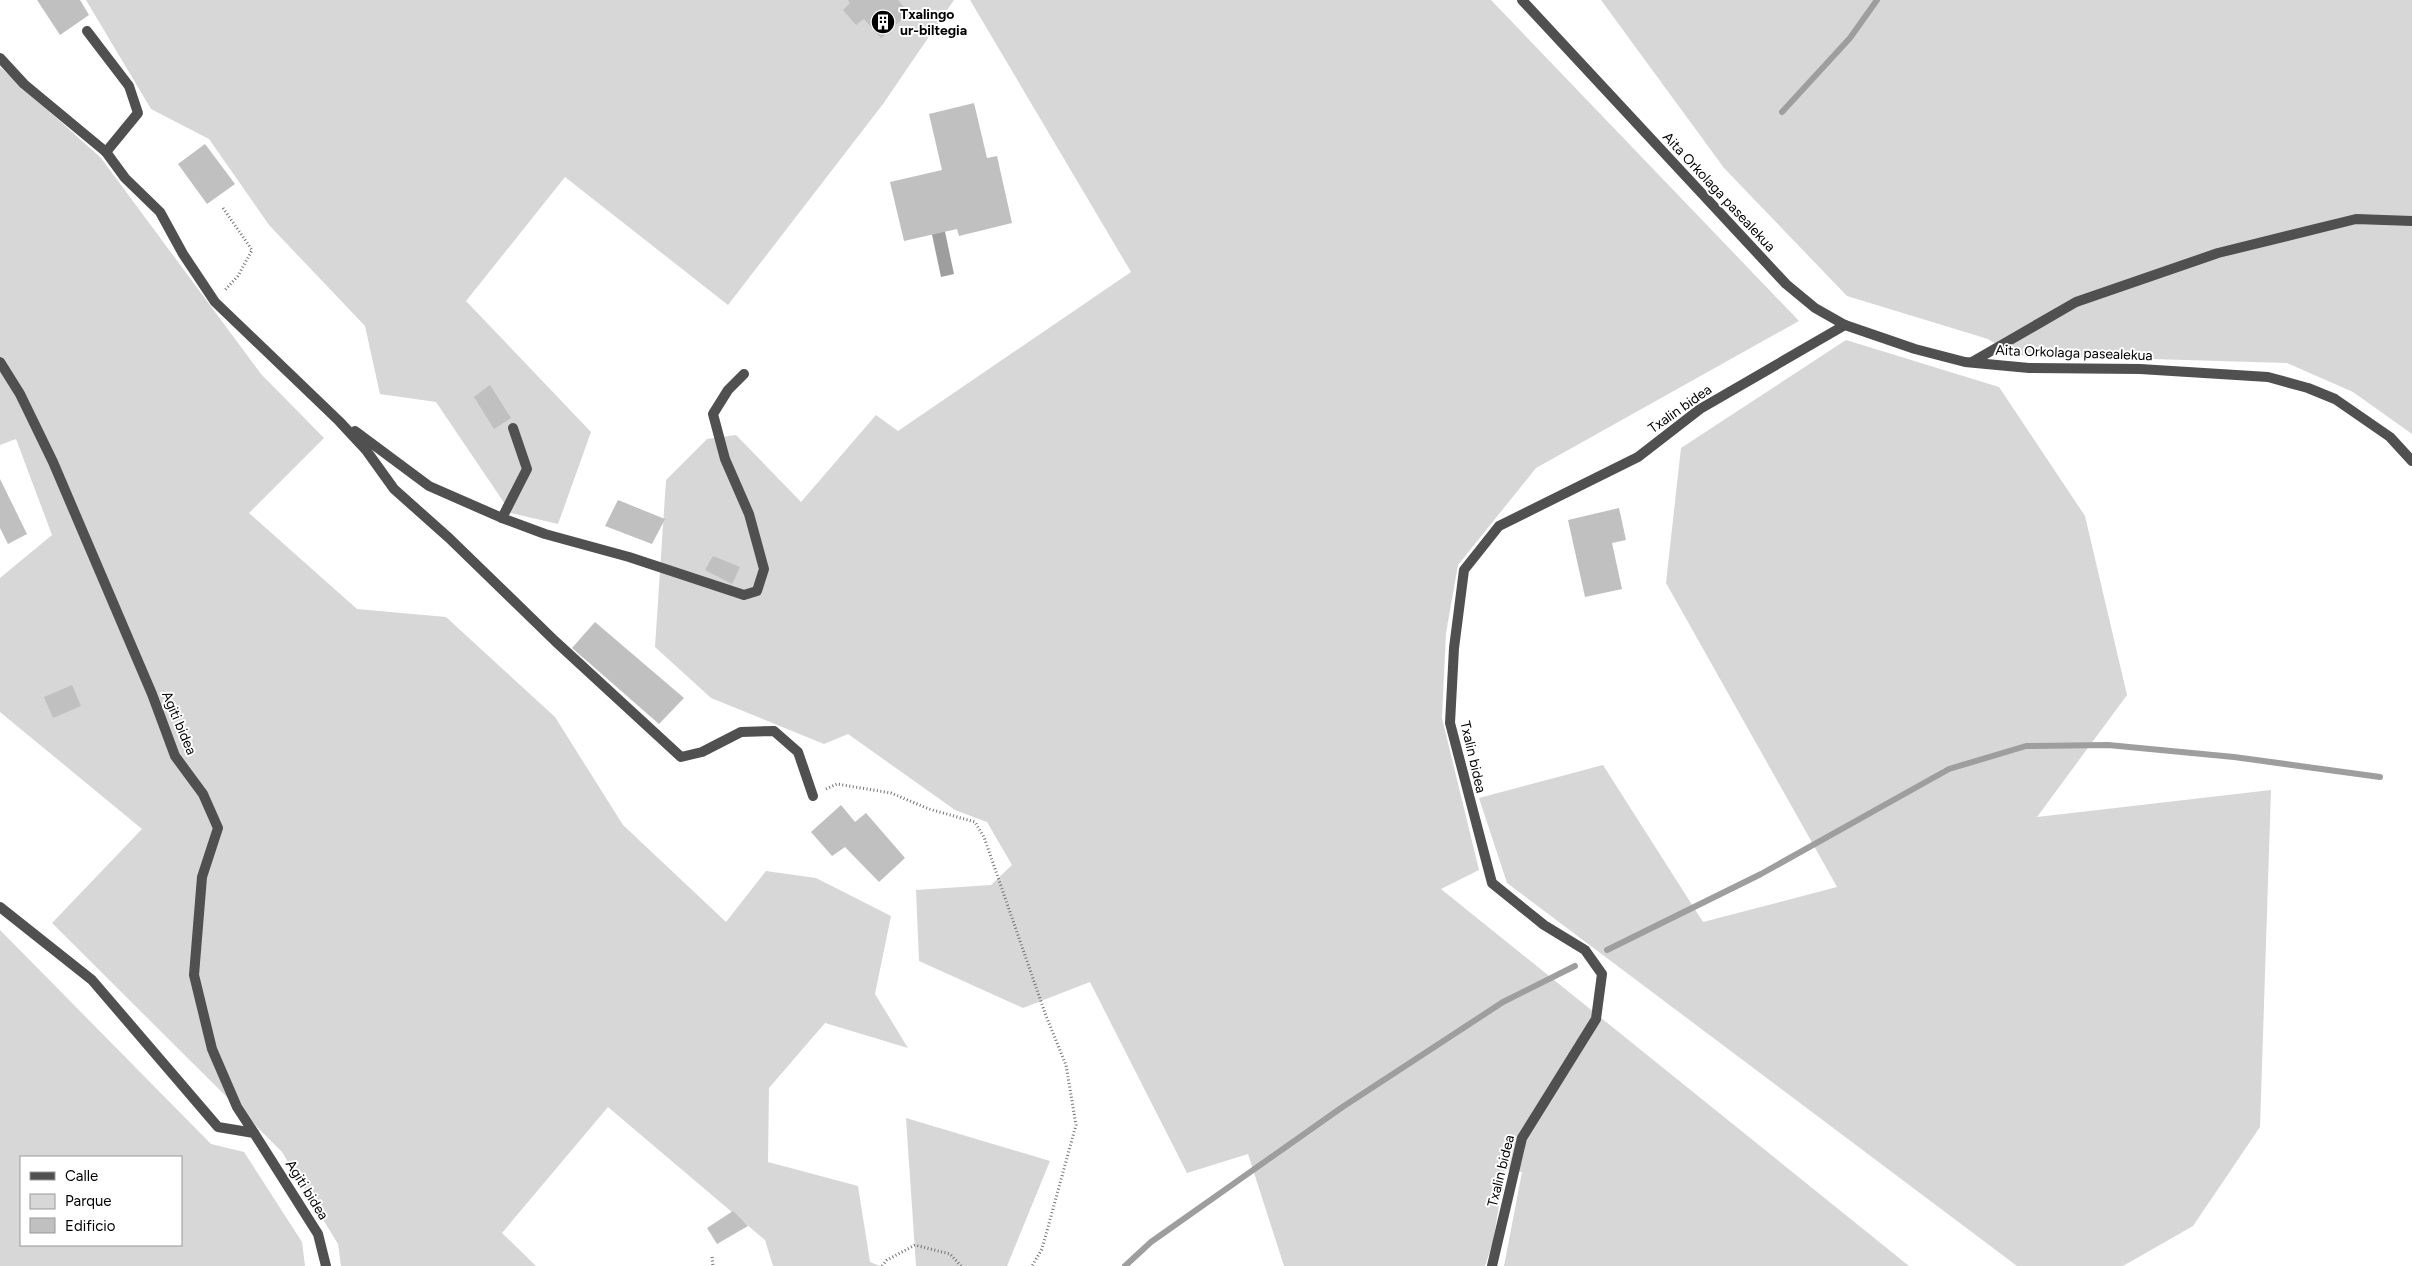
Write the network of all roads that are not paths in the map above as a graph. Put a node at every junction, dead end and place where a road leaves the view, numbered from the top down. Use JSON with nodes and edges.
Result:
{"nodes":[{"id":1,"x":1522,"y":0,"type":"edge"},
{"id":2,"x":87,"y":31,"type":"dead end"},
{"id":3,"x":0,"y":58,"type":"edge"},
{"id":4,"x":106,"y":152,"type":"junction"},
{"id":5,"x":2412,"y":221,"type":"edge"},
{"id":6,"x":1845,"y":325,"type":"junction"},
{"id":7,"x":0,"y":362,"type":"edge"},
{"id":8,"x":1972,"y":362,"type":"junction"},
{"id":9,"x":744,"y":374,"type":"dead end"},
{"id":10,"x":339,"y":421,"type":"junction"},
{"id":11,"x":513,"y":428,"type":"dead end"},
{"id":12,"x":2412,"y":461,"type":"edge"},
{"id":13,"x":502,"y":518,"type":"junction"},
{"id":14,"x":813,"y":796,"type":"road end"},
{"id":15,"x":0,"y":906,"type":"edge"},
{"id":16,"x":254,"y":1133,"type":"junction"},
{"id":17,"x":326,"y":1266,"type":"edge"},
{"id":18,"x":1492,"y":1266,"type":"edge"}],
"edges":[{"from":1,"to":6,"type":"street","name":"Aita Orkolaga pasealekua"},
{"from":2,"to":4,"type":"street"},
{"from":3,"to":4,"type":"street"},
{"from":4,"to":10,"type":"street"},
{"from":5,"to":8,"type":"street"},
{"from":6,"to":8,"type":"street","name":"Aita Orkolaga pasealekua"},
{"from":6,"to":18,"type":"street","name":"Txalin bidea"},
{"from":7,"to":16,"type":"street","name":"Agiti bidea"},
{"from":8,"to":12,"type":"street","name":"Aita Orkolaga pasealekua"},
{"from":9,"to":13,"type":"street"},
{"from":10,"to":13,"type":"street"},
{"from":10,"to":14,"type":"street"},
{"from":11,"to":13,"type":"street"},
{"from":15,"to":16,"type":"street"},
{"from":16,"to":17,"type":"street","name":"Agiti bidea"}]}
